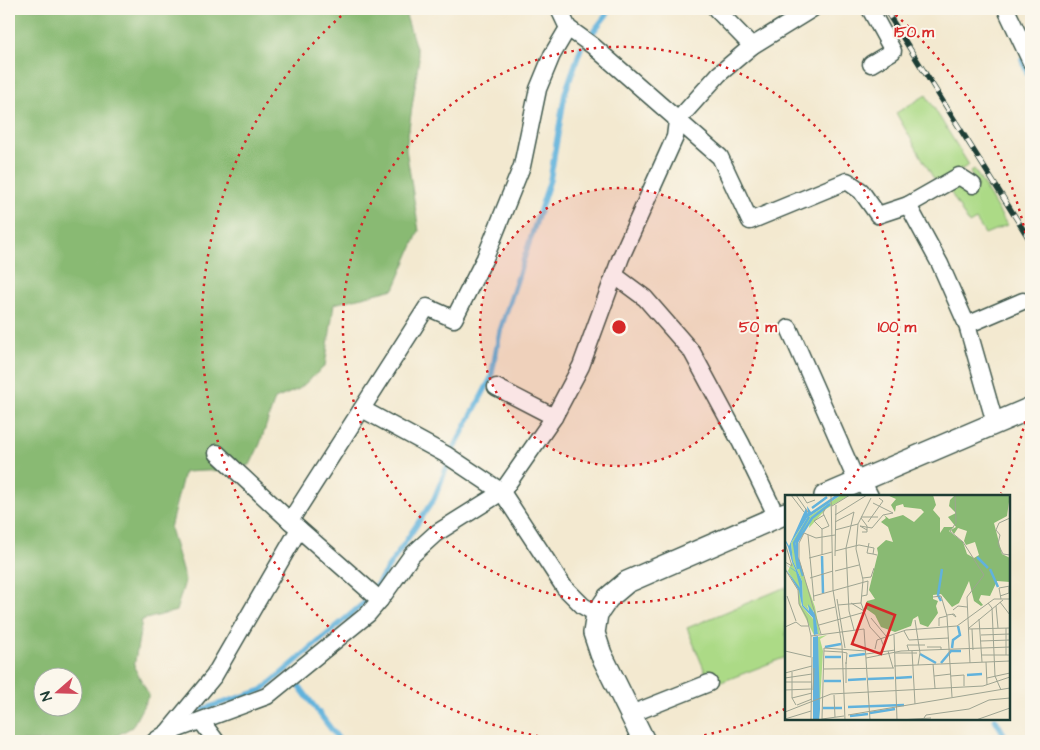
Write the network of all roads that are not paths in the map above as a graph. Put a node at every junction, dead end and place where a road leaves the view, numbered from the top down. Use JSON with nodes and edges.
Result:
{"nodes":[{"id":1,"x":558,"y":9,"type":"edge"},
{"id":2,"x":716,"y":9,"type":"edge"},
{"id":3,"x":812,"y":9,"type":"edge"},
{"id":4,"x":870,"y":9,"type":"edge"},
{"id":5,"x":1006,"y":9,"type":"edge"},
{"id":6,"x":568,"y":28,"type":"junction"},
{"id":7,"x":752,"y":46,"type":"junction"},
{"id":8,"x":1031,"y":62,"type":"edge"},
{"id":9,"x":871,"y":64,"type":"dead end"},
{"id":10,"x":677,"y":121,"type":"junction"},
{"id":11,"x":973,"y":185,"type":"dead end"},
{"id":12,"x":908,"y":205,"type":"junction"},
{"id":13,"x":614,"y":275,"type":"junction"},
{"id":14,"x":1023,"y":301,"type":"dead end"},
{"id":15,"x":967,"y":325,"type":"junction"},
{"id":16,"x":789,"y":328,"type":"dead end"},
{"id":17,"x":496,"y":387,"type":"dead end"},
{"id":18,"x":1031,"y":408,"type":"edge"},
{"id":19,"x":362,"y":409,"type":"junction"},
{"id":20,"x":554,"y":417,"type":"junction"},
{"id":21,"x":995,"y":423,"type":"junction"},
{"id":22,"x":217,"y":453,"type":"dead end"},
{"id":23,"x":863,"y":486,"type":"edge"},
{"id":24,"x":502,"y":492,"type":"junction"},
{"id":25,"x":829,"y":495,"type":"edge"},
{"id":26,"x":782,"y":515,"type":"edge"},
{"id":27,"x":295,"y":525,"type":"junction"},
{"id":28,"x":375,"y":596,"type":"junction"},
{"id":29,"x":597,"y":614,"type":"junction"},
{"id":30,"x":709,"y":682,"type":"dead end"},
{"id":31,"x":631,"y":714,"type":"junction"},
{"id":32,"x":194,"y":723,"type":"junction"},
{"id":33,"x":167,"y":738,"type":"edge"},
{"id":34,"x":216,"y":741,"type":"edge"},
{"id":35,"x":644,"y":741,"type":"edge"}],
"edges":[{"from":1,"to":6,"type":"street"},
{"from":2,"to":7,"type":"street"},
{"from":3,"to":7,"type":"street"},
{"from":4,"to":9,"type":"street"},
{"from":5,"to":8,"type":"street"},
{"from":6,"to":10,"type":"street"},
{"from":6,"to":19,"type":"street"},
{"from":7,"to":10,"type":"street"},
{"from":10,"to":12,"type":"street"},
{"from":10,"to":13,"type":"street"},
{"from":11,"to":12,"type":"street"},
{"from":12,"to":15,"type":"street"},
{"from":13,"to":20,"type":"street"},
{"from":13,"to":26,"type":"street"},
{"from":14,"to":15,"type":"street"},
{"from":15,"to":21,"type":"street"},
{"from":16,"to":23,"type":"street"},
{"from":17,"to":20,"type":"street"},
{"from":18,"to":21,"type":"street"},
{"from":19,"to":24,"type":"street"},
{"from":19,"to":27,"type":"street"},
{"from":20,"to":24,"type":"street"},
{"from":21,"to":23,"type":"street"},
{"from":22,"to":27,"type":"street"},
{"from":23,"to":25,"type":"street"},
{"from":24,"to":28,"type":"street"},
{"from":24,"to":29,"type":"street"},
{"from":26,"to":29,"type":"street"},
{"from":27,"to":28,"type":"street"},
{"from":27,"to":33,"type":"street"},
{"from":28,"to":32,"type":"street"},
{"from":29,"to":31,"type":"street"},
{"from":30,"to":31,"type":"street"},
{"from":31,"to":35,"type":"street"},
{"from":32,"to":33,"type":"street"},
{"from":32,"to":34,"type":"street"}]}
